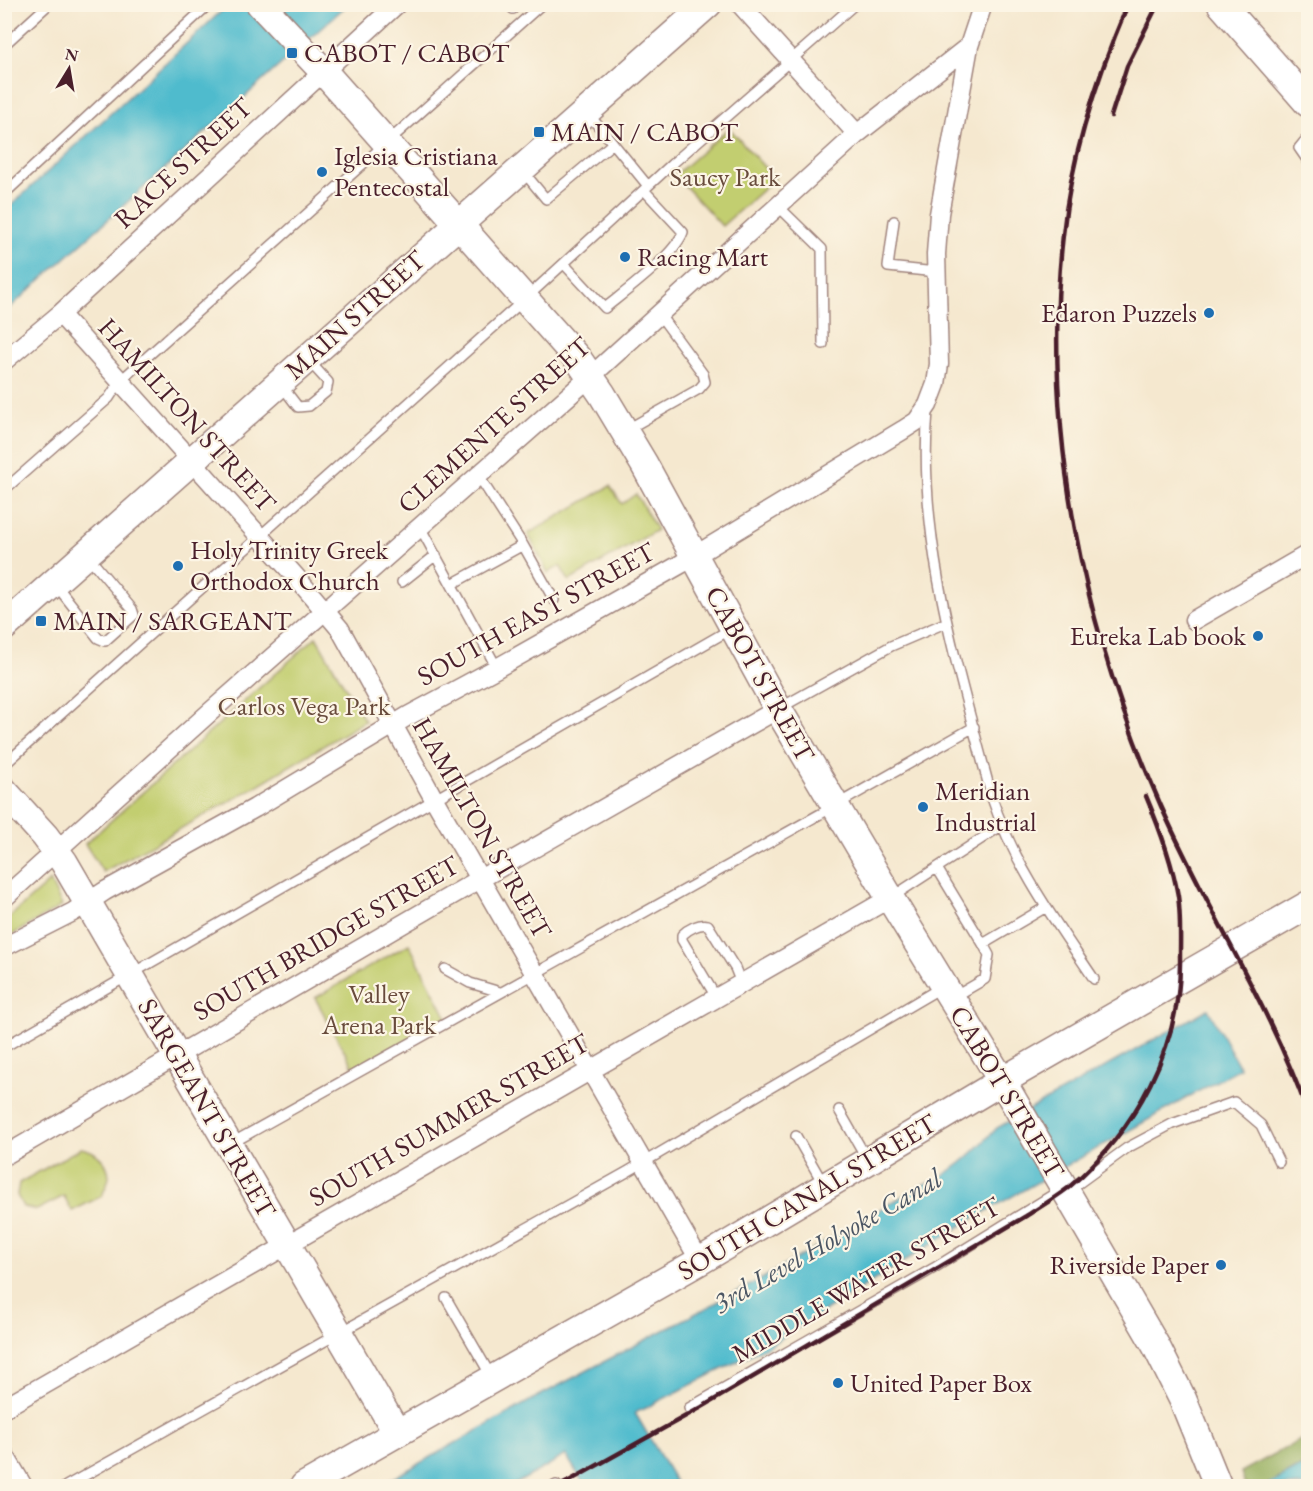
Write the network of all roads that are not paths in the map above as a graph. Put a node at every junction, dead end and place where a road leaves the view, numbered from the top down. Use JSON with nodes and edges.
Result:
{"nodes":[{"id":1,"x":50,"y":4,"type":"edge"},
{"id":2,"x":209,"y":4,"type":"edge"},
{"id":3,"x":260,"y":4,"type":"edge"},
{"id":4,"x":397,"y":4,"type":"edge"},
{"id":5,"x":542,"y":4,"type":"edge"},
{"id":6,"x":708,"y":4,"type":"edge"},
{"id":7,"x":740,"y":4,"type":"edge"},
{"id":8,"x":855,"y":4,"type":"edge"},
{"id":9,"x":983,"y":4,"type":"edge"},
{"id":10,"x":1221,"y":4,"type":"edge"},
{"id":11,"x":4,"y":45,"type":"edge"},
{"id":12,"x":969,"y":46,"type":"junction"},
{"id":13,"x":791,"y":60,"type":"junction"},
{"id":14,"x":319,"y":67,"type":"junction"},
{"id":15,"x":1308,"y":103,"type":"edge"},
{"id":16,"x":587,"y":112,"type":"junction"},
{"id":17,"x":857,"y":134,"type":"junction"},
{"id":18,"x":1308,"y":137,"type":"edge"},
{"id":19,"x":386,"y":143,"type":"junction"},
{"id":20,"x":613,"y":143,"type":"junction"},
{"id":21,"x":1308,"y":160,"type":"edge"},
{"id":22,"x":521,"y":169,"type":"junction"},
{"id":23,"x":646,"y":188,"type":"junction"},
{"id":24,"x":4,"y":194,"type":"edge"},
{"id":25,"x":778,"y":206,"type":"junction"},
{"id":26,"x":894,"y":221,"type":"dead end"},
{"id":27,"x":458,"y":224,"type":"junction"},
{"id":28,"x":564,"y":264,"type":"junction"},
{"id":29,"x":936,"y":272,"type":"junction"},
{"id":30,"x":525,"y":299,"type":"junction"},
{"id":31,"x":60,"y":314,"type":"junction"},
{"id":32,"x":659,"y":314,"type":"junction"},
{"id":33,"x":823,"y":344,"type":"dead end"},
{"id":34,"x":306,"y":359,"type":"junction"},
{"id":35,"x":4,"y":361,"type":"edge"},
{"id":36,"x":590,"y":377,"type":"junction"},
{"id":37,"x":120,"y":381,"type":"junction"},
{"id":38,"x":279,"y":383,"type":"junction"},
{"id":39,"x":928,"y":405,"type":"junction"},
{"id":40,"x":624,"y":431,"type":"junction"},
{"id":41,"x":192,"y":460,"type":"junction"},
{"id":42,"x":478,"y":475,"type":"junction"},
{"id":43,"x":4,"y":490,"type":"edge"},
{"id":44,"x":420,"y":527,"type":"junction"},
{"id":45,"x":260,"y":536,"type":"junction"},
{"id":46,"x":523,"y":545,"type":"junction"},
{"id":47,"x":86,"y":554,"type":"junction"},
{"id":48,"x":1308,"y":554,"type":"edge"},
{"id":49,"x":436,"y":555,"type":"junction"},
{"id":50,"x":693,"y":555,"type":"junction"},
{"id":51,"x":402,"y":582,"type":"dead end"},
{"id":52,"x":55,"y":583,"type":"junction"},
{"id":53,"x":452,"y":584,"type":"junction"},
{"id":54,"x":554,"y":600,"type":"dead end"},
{"id":55,"x":325,"y":611,"type":"junction"},
{"id":56,"x":1194,"y":620,"type":"dead end"},
{"id":57,"x":945,"y":623,"type":"junction"},
{"id":58,"x":4,"y":627,"type":"edge"},
{"id":59,"x":733,"y":628,"type":"junction"},
{"id":60,"x":497,"y":668,"type":"junction"},
{"id":61,"x":778,"y":709,"type":"junction"},
{"id":62,"x":393,"y":726,"type":"junction"},
{"id":63,"x":974,"y":727,"type":"junction"},
{"id":64,"x":4,"y":765,"type":"edge"},
{"id":65,"x":4,"y":791,"type":"edge"},
{"id":66,"x":434,"y":799,"type":"junction"},
{"id":67,"x":835,"y":806,"type":"junction"},
{"id":68,"x":1001,"y":826,"type":"junction"},
{"id":69,"x":55,"y":851,"type":"junction"},
{"id":70,"x":937,"y":868,"type":"junction"},
{"id":71,"x":480,"y":879,"type":"junction"},
{"id":72,"x":4,"y":898,"type":"edge"},
{"id":73,"x":890,"y":898,"type":"junction"},
{"id":74,"x":87,"y":903,"type":"junction"},
{"id":75,"x":1308,"y":905,"type":"edge"},
{"id":76,"x":1046,"y":907,"type":"junction"},
{"id":77,"x":983,"y":944,"type":"junction"},
{"id":78,"x":4,"y":947,"type":"edge"},
{"id":79,"x":445,"y":969,"type":"dead end"},
{"id":80,"x":533,"y":973,"type":"junction"},
{"id":81,"x":130,"y":975,"type":"junction"},
{"id":82,"x":1094,"y":979,"type":"dead end"},
{"id":83,"x":741,"y":983,"type":"junction"},
{"id":84,"x":500,"y":992,"type":"junction"},
{"id":85,"x":948,"y":992,"type":"junction"},
{"id":86,"x":716,"y":997,"type":"junction"},
{"id":87,"x":4,"y":1047,"type":"edge"},
{"id":88,"x":177,"y":1056,"type":"junction"},
{"id":89,"x":589,"y":1070,"type":"junction"},
{"id":90,"x":1007,"y":1090,"type":"junction"},
{"id":91,"x":839,"y":1110,"type":"dead end"},
{"id":92,"x":796,"y":1136,"type":"dead end"},
{"id":93,"x":229,"y":1145,"type":"junction"},
{"id":94,"x":4,"y":1156,"type":"edge"},
{"id":95,"x":869,"y":1161,"type":"junction"},
{"id":96,"x":644,"y":1162,"type":"junction"},
{"id":97,"x":1280,"y":1162,"type":"dead end"},
{"id":98,"x":1063,"y":1186,"type":"junction"},
{"id":99,"x":825,"y":1187,"type":"junction"},
{"id":100,"x":286,"y":1245,"type":"junction"},
{"id":101,"x":700,"y":1261,"type":"junction"},
{"id":102,"x":446,"y":1298,"type":"dead end"},
{"id":103,"x":338,"y":1333,"type":"junction"},
{"id":104,"x":493,"y":1379,"type":"junction"},
{"id":105,"x":4,"y":1408,"type":"edge"},
{"id":106,"x":689,"y":1408,"type":"dead end"},
{"id":107,"x":397,"y":1433,"type":"junction"},
{"id":108,"x":4,"y":1454,"type":"edge"},
{"id":109,"x":23,"y":1486,"type":"edge"},
{"id":110,"x":66,"y":1486,"type":"edge"},
{"id":111,"x":304,"y":1486,"type":"edge"},
{"id":112,"x":1218,"y":1486,"type":"edge"}],
"edges":[{"from":1,"to":11,"type":"lane"},
{"from":2,"to":24,"type":"lane"},
{"from":3,"to":14,"type":"main road","name":"CABOT STREET"},
{"from":4,"to":14,"type":"street","name":"RACE STREET"},
{"from":5,"to":19,"type":"lane"},
{"from":6,"to":16,"type":"main road","name":"MAIN STREET"},
{"from":7,"to":13,"type":"street"},
{"from":8,"to":13,"type":"lane"},
{"from":9,"to":12,"type":"street"},
{"from":10,"to":15,"type":"main road"},
{"from":12,"to":17,"type":"street","name":"CLEMENTE STREET"},
{"from":12,"to":29,"type":"street"},
{"from":13,"to":17,"type":"street"},
{"from":13,"to":23,"type":"lane"},
{"from":14,"to":19,"type":"main road","name":"CABOT STREET"},
{"from":14,"to":31,"type":"street","name":"RACE STREET"},
{"from":16,"to":20,"type":"lane"},
{"from":16,"to":22,"type":"main road","name":"MAIN STREET"},
{"from":17,"to":25,"type":"street","name":"CLEMENTE STREET"},
{"from":18,"to":21,"type":"lane"},
{"from":19,"to":27,"type":"main road","name":"CABOT STREET"},
{"from":19,"to":37,"type":"lane"},
{"from":20,"to":22,"type":"lane"},
{"from":20,"to":23,"type":"lane"},
{"from":22,"to":27,"type":"main road","name":"MAIN STREET"},
{"from":23,"to":28,"type":"lane"},
{"from":23,"to":28,"type":"lane"},
{"from":25,"to":32,"type":"street","name":"CLEMENTE STREET"},
{"from":25,"to":33,"type":"lane"},
{"from":26,"to":29,"type":"lane"},
{"from":27,"to":30,"type":"main road","name":"CABOT STREET"},
{"from":27,"to":34,"type":"main road","name":"MAIN STREET"},
{"from":28,"to":30,"type":"lane"},
{"from":29,"to":39,"type":"street"},
{"from":30,"to":36,"type":"main road","name":"CABOT STREET"},
{"from":30,"to":45,"type":"lane"},
{"from":31,"to":35,"type":"street","name":"RACE STREET"},
{"from":31,"to":37,"type":"street","name":"HAMILTON STREET"},
{"from":32,"to":36,"type":"street","name":"CLEMENTE STREET"},
{"from":32,"to":40,"type":"lane"},
{"from":34,"to":38,"type":"main road","name":"MAIN STREET"},
{"from":34,"to":38,"type":"lane"},
{"from":36,"to":40,"type":"main road","name":"CABOT STREET"},
{"from":36,"to":42,"type":"street","name":"CLEMENTE STREET"},
{"from":37,"to":41,"type":"street","name":"HAMILTON STREET"},
{"from":37,"to":43,"type":"lane"},
{"from":38,"to":41,"type":"main road","name":"MAIN STREET"},
{"from":39,"to":50,"type":"street","name":"SOUTH EAST STREET"},
{"from":39,"to":57,"type":"lane"},
{"from":40,"to":50,"type":"main road","name":"CABOT STREET"},
{"from":41,"to":45,"type":"street","name":"HAMILTON STREET"},
{"from":41,"to":47,"type":"main road","name":"MAIN STREET"},
{"from":42,"to":44,"type":"street","name":"CLEMENTE STREET"},
{"from":42,"to":46,"type":"lane"},
{"from":44,"to":49,"type":"lane"},
{"from":44,"to":55,"type":"street","name":"CLEMENTE STREET"},
{"from":45,"to":55,"type":"street","name":"HAMILTON STREET"},
{"from":45,"to":64,"type":"lane"},
{"from":46,"to":53,"type":"lane"},
{"from":46,"to":54,"type":"lane"},
{"from":47,"to":52,"type":"main road","name":"MAIN STREET"},
{"from":47,"to":52,"type":"lane"},
{"from":48,"to":56,"type":"street"},
{"from":49,"to":51,"type":"lane"},
{"from":49,"to":53,"type":"lane"},
{"from":50,"to":59,"type":"main road","name":"CABOT STREET"},
{"from":50,"to":60,"type":"street","name":"SOUTH EAST STREET"},
{"from":52,"to":58,"type":"main road","name":"MAIN STREET"},
{"from":53,"to":60,"type":"lane"},
{"from":55,"to":62,"type":"street","name":"HAMILTON STREET"},
{"from":55,"to":69,"type":"street","name":"CLEMENTE STREET"},
{"from":57,"to":61,"type":"lane","name":"SOUTH BRIDGE STREET"},
{"from":57,"to":63,"type":"lane"},
{"from":59,"to":61,"type":"main road","name":"CABOT STREET"},
{"from":59,"to":66,"type":"lane"},
{"from":60,"to":62,"type":"street","name":"SOUTH EAST STREET"},
{"from":61,"to":67,"type":"main road","name":"CABOT STREET"},
{"from":61,"to":71,"type":"street","name":"SOUTH BRIDGE STREET"},
{"from":62,"to":66,"type":"street","name":"HAMILTON STREET"},
{"from":62,"to":74,"type":"street","name":"SOUTH EAST STREET"},
{"from":63,"to":67,"type":"lane"},
{"from":63,"to":68,"type":"lane"},
{"from":65,"to":69,"type":"main road","name":"SARGEANT STREET"},
{"from":66,"to":71,"type":"street","name":"HAMILTON STREET"},
{"from":66,"to":81,"type":"lane"},
{"from":67,"to":73,"type":"main road","name":"CABOT STREET"},
{"from":67,"to":80,"type":"lane"},
{"from":68,"to":70,"type":"lane"},
{"from":68,"to":76,"type":"lane"},
{"from":69,"to":72,"type":"street","name":"CLEMENTE STREET"},
{"from":69,"to":74,"type":"main road","name":"SARGEANT STREET"},
{"from":70,"to":73,"type":"lane"},
{"from":70,"to":77,"type":"lane"},
{"from":71,"to":80,"type":"street","name":"HAMILTON STREET"},
{"from":71,"to":88,"type":"street","name":"SOUTH BRIDGE STREET"},
{"from":73,"to":83,"type":"street","name":"SOUTH SUMMER STREET"},
{"from":73,"to":85,"type":"main road","name":"CABOT STREET"},
{"from":74,"to":78,"type":"street","name":"SOUTH EAST STREET"},
{"from":74,"to":81,"type":"main road","name":"SARGEANT STREET"},
{"from":75,"to":90,"type":"main road","name":"SOUTH CANAL STREET"},
{"from":76,"to":77,"type":"lane"},
{"from":76,"to":82,"type":"lane"},
{"from":77,"to":85,"type":"lane"},
{"from":79,"to":84,"type":"lane"},
{"from":80,"to":84,"type":"lane"},
{"from":80,"to":89,"type":"street","name":"HAMILTON STREET"},
{"from":81,"to":87,"type":"lane"},
{"from":81,"to":88,"type":"main road","name":"SARGEANT STREET"},
{"from":83,"to":86,"type":"street","name":"SOUTH SUMMER STREET"},
{"from":83,"to":86,"type":"lane"},
{"from":84,"to":93,"type":"lane"},
{"from":85,"to":90,"type":"main road","name":"CABOT STREET"},
{"from":85,"to":96,"type":"lane"},
{"from":86,"to":89,"type":"street","name":"SOUTH SUMMER STREET"},
{"from":88,"to":93,"type":"main road","name":"SARGEANT STREET"},
{"from":88,"to":94,"type":"street","name":"SOUTH BRIDGE STREET"},
{"from":89,"to":96,"type":"street","name":"HAMILTON STREET"},
{"from":89,"to":100,"type":"street","name":"SOUTH SUMMER STREET"},
{"from":90,"to":95,"type":"main road","name":"SOUTH CANAL STREET"},
{"from":90,"to":98,"type":"main road","name":"CABOT STREET"},
{"from":91,"to":95,"type":"lane"},
{"from":92,"to":99,"type":"lane"},
{"from":93,"to":100,"type":"main road","name":"SARGEANT STREET"},
{"from":95,"to":99,"type":"main road","name":"SOUTH CANAL STREET"},
{"from":96,"to":101,"type":"street","name":"HAMILTON STREET"},
{"from":96,"to":103,"type":"lane"},
{"from":97,"to":98,"type":"lane","name":"MIDDLE WATER STREET"},
{"from":98,"to":106,"type":"lane","name":"MIDDLE WATER STREET"},
{"from":98,"to":112,"type":"main road","name":"CABOT STREET"},
{"from":99,"to":101,"type":"main road","name":"SOUTH CANAL STREET"},
{"from":100,"to":103,"type":"main road","name":"SARGEANT STREET"},
{"from":100,"to":105,"type":"street","name":"SOUTH SUMMER STREET"},
{"from":101,"to":104,"type":"main road","name":"SOUTH CANAL STREET"},
{"from":102,"to":104,"type":"lane"},
{"from":103,"to":107,"type":"main road","name":"SARGEANT STREET"},
{"from":103,"to":110,"type":"lane"},
{"from":104,"to":107,"type":"main road","name":"SOUTH CANAL STREET"},
{"from":107,"to":111,"type":"main road","name":"SOUTH CANAL STREET"},
{"from":108,"to":109,"type":"street"}]}
